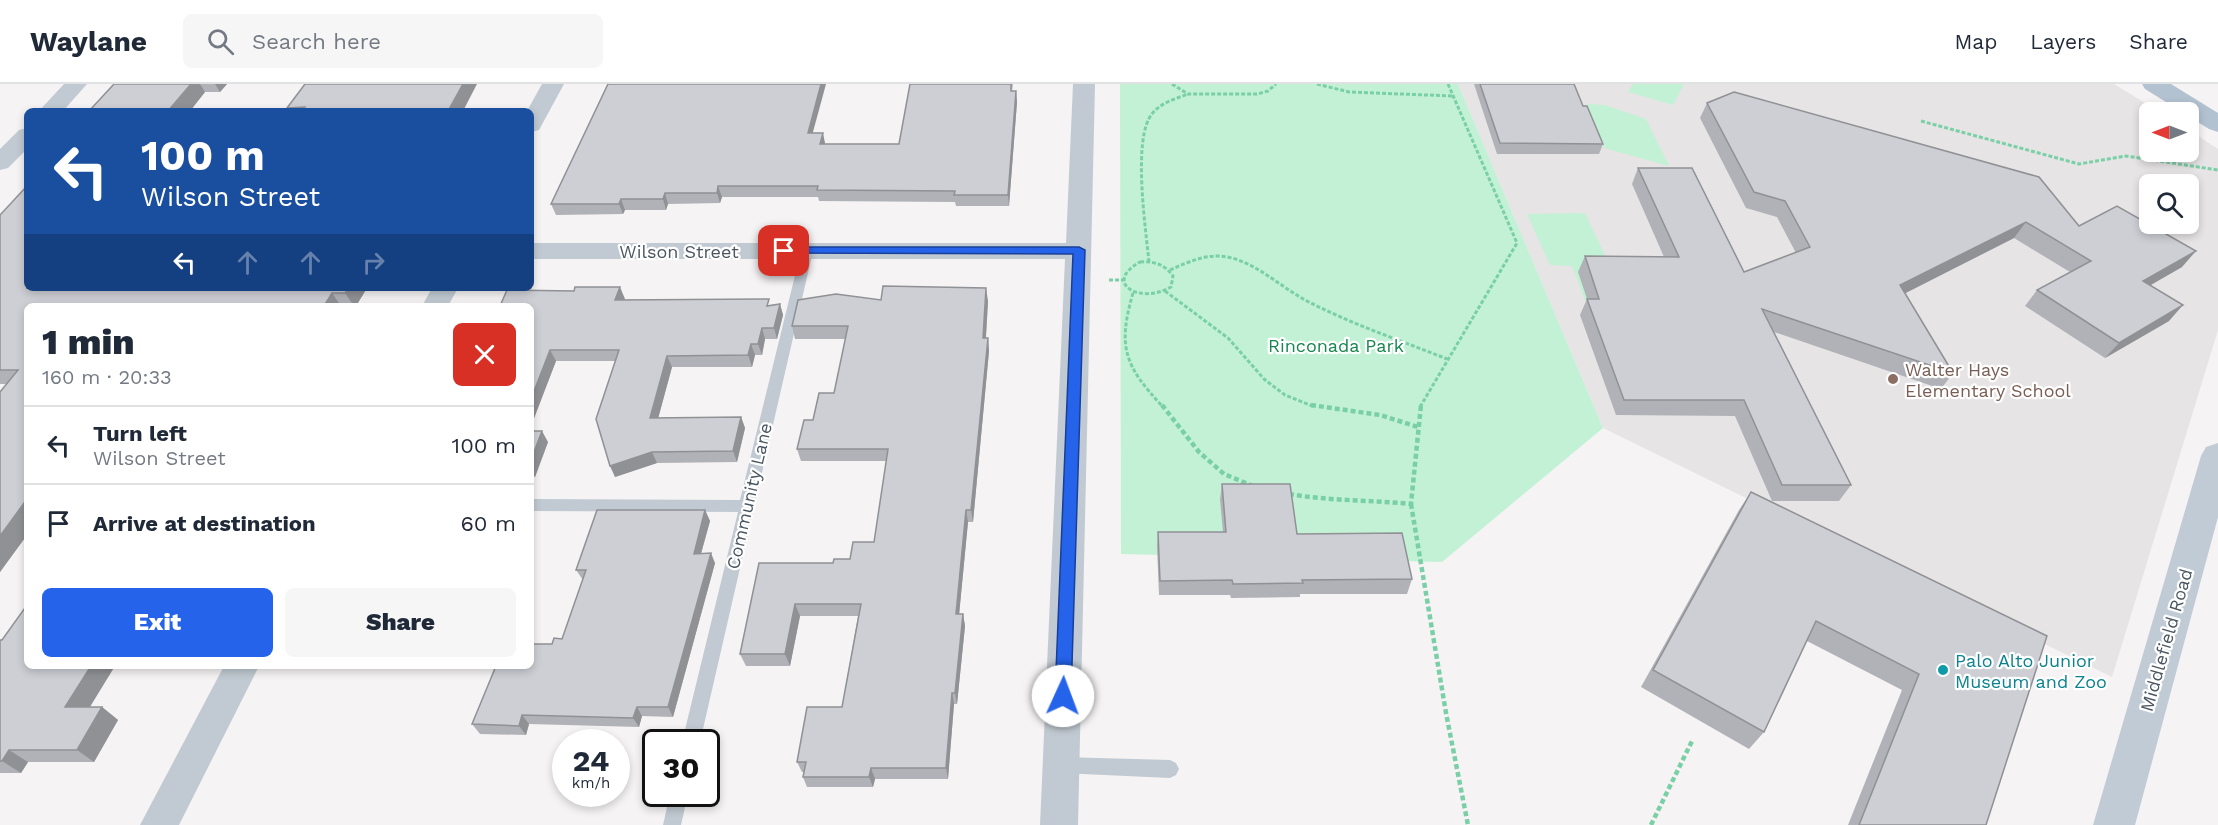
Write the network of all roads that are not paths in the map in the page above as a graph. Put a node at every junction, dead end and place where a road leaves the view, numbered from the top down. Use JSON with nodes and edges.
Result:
{"nodes":[{"id":1,"x":76,"y":84,"type":"edge"},
{"id":2,"x":553,"y":84,"type":"edge"},
{"id":3,"x":1084,"y":84,"type":"edge"},
{"id":4,"x":2154,"y":84,"type":"edge"},
{"id":5,"x":53,"y":108,"type":"edge"},
{"id":6,"x":534,"y":119,"type":"edge"},
{"id":7,"x":2218,"y":124,"type":"edge"},
{"id":8,"x":24,"y":138,"type":"edge"},
{"id":9,"x":0,"y":163,"type":"edge"},
{"id":10,"x":807,"y":250,"type":"junction"},
{"id":11,"x":1079,"y":250,"type":"junction"},
{"id":12,"x":534,"y":251,"type":"edge"},
{"id":13,"x":2218,"y":456,"type":"edge"},
{"id":14,"x":534,"y":505,"type":"edge"},
{"id":15,"x":746,"y":506,"type":"junction"},
{"id":16,"x":240,"y":669,"type":"edge"},
{"id":17,"x":694,"y":729,"type":"edge"},
{"id":18,"x":1061,"y":765,"type":"junction"},
{"id":19,"x":1170,"y":769,"type":"dead end"},
{"id":20,"x":677,"y":807,"type":"edge"},
{"id":21,"x":159,"y":825,"type":"edge"},
{"id":22,"x":672,"y":825,"type":"edge"},
{"id":23,"x":1059,"y":825,"type":"edge"},
{"id":24,"x":2114,"y":825,"type":"edge"}],
"edges":[{"from":1,"to":5,"type":"street"},
{"from":2,"to":6,"type":"street"},
{"from":3,"to":11,"type":"street"},
{"from":4,"to":7,"type":"main road"},
{"from":8,"to":9,"type":"street"},
{"from":10,"to":11,"type":"street","name":"Wilson Street"},
{"from":10,"to":12,"type":"street","name":"Wilson Street"},
{"from":10,"to":15,"type":"lane","name":"Community Lane"},
{"from":11,"to":18,"type":"street"},
{"from":13,"to":24,"type":"main road","name":"Middlefield Road"},
{"from":14,"to":15,"type":"lane"},
{"from":15,"to":17,"type":"lane","name":"Community Lane"},
{"from":16,"to":21,"type":"street"},
{"from":18,"to":19,"type":"lane"},
{"from":18,"to":23,"type":"street"},
{"from":20,"to":22,"type":"lane"}]}
